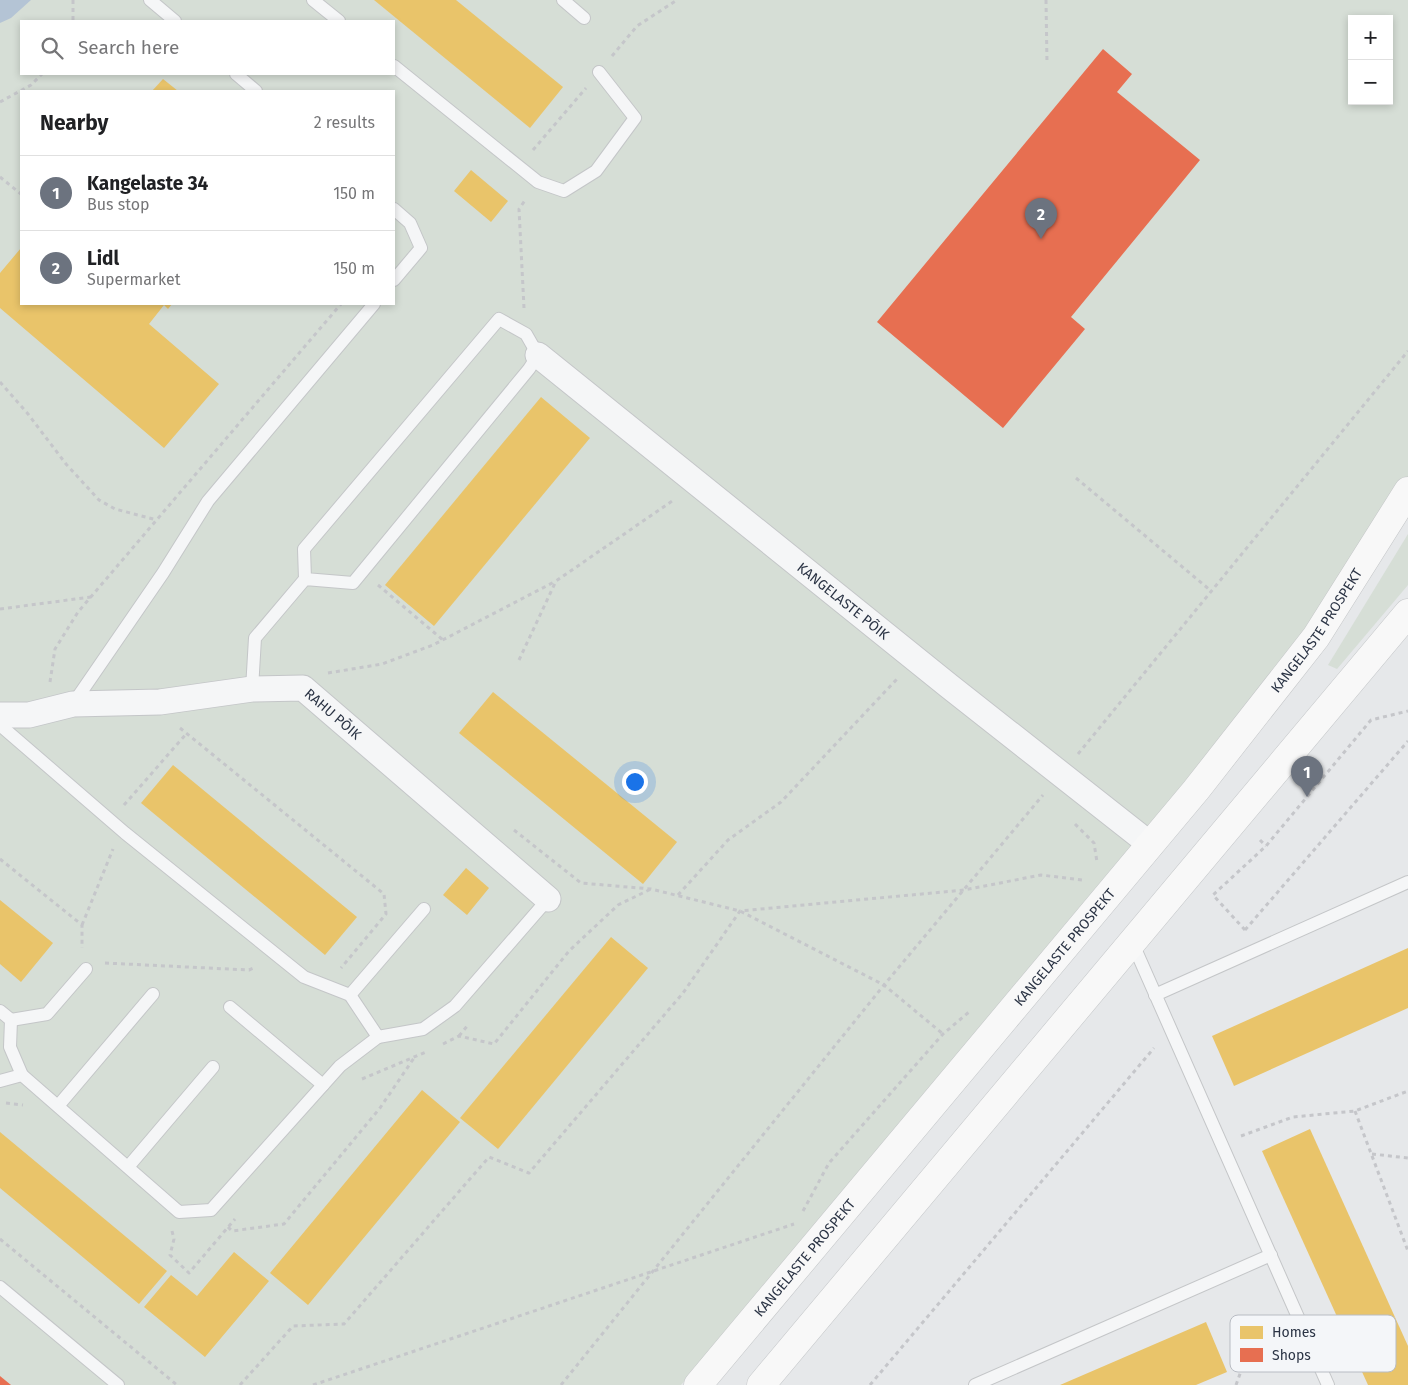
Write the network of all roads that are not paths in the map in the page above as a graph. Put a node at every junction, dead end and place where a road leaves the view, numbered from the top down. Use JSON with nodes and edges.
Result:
{"nodes":[{"id":1,"x":150,"y":0,"type":"edge"},
{"id":2,"x":313,"y":0,"type":"edge"},
{"id":3,"x":563,"y":0,"type":"edge"},
{"id":4,"x":584,"y":18,"type":"dead end"},
{"id":5,"x":174,"y":20,"type":"edge"},
{"id":6,"x":338,"y":20,"type":"edge"},
{"id":7,"x":395,"y":67,"type":"edge"},
{"id":8,"x":599,"y":72,"type":"dead end"},
{"id":9,"x":237,"y":75,"type":"edge"},
{"id":10,"x":255,"y":90,"type":"edge"},
{"id":11,"x":395,"y":210,"type":"edge"},
{"id":12,"x":395,"y":279,"type":"edge"},
{"id":13,"x":373,"y":305,"type":"edge"},
{"id":14,"x":532,"y":344,"type":"junction"},
{"id":15,"x":1408,"y":491,"type":"edge"},
{"id":16,"x":305,"y":579,"type":"junction"},
{"id":17,"x":1408,"y":613,"type":"edge"},
{"id":18,"x":252,"y":689,"type":"junction"},
{"id":19,"x":73,"y":704,"type":"junction"},
{"id":20,"x":0,"y":715,"type":"edge"},
{"id":21,"x":0,"y":725,"type":"edge"},
{"id":22,"x":1151,"y":845,"type":"junction"},
{"id":23,"x":1408,"y":882,"type":"edge"},
{"id":24,"x":548,"y":899,"type":"joint"},
{"id":25,"x":424,"y":909,"type":"dead end"},
{"id":26,"x":1133,"y":944,"type":"junction"},
{"id":27,"x":86,"y":969,"type":"road end"},
{"id":28,"x":153,"y":994,"type":"dead end"},
{"id":29,"x":350,"y":995,"type":"junction"},
{"id":30,"x":1155,"y":995,"type":"junction"},
{"id":31,"x":230,"y":1007,"type":"dead end"},
{"id":32,"x":0,"y":1011,"type":"edge"},
{"id":33,"x":11,"y":1020,"type":"junction"},
{"id":34,"x":378,"y":1037,"type":"junction"},
{"id":35,"x":213,"y":1067,"type":"dead end"},
{"id":36,"x":22,"y":1075,"type":"junction"},
{"id":37,"x":0,"y":1081,"type":"edge"},
{"id":38,"x":323,"y":1085,"type":"junction"},
{"id":39,"x":58,"y":1106,"type":"junction"},
{"id":40,"x":128,"y":1167,"type":"junction"},
{"id":41,"x":1271,"y":1255,"type":"junction"},
{"id":42,"x":0,"y":1286,"type":"edge"},
{"id":43,"x":1297,"y":1315,"type":"edge"},
{"id":44,"x":1322,"y":1372,"type":"edge"},
{"id":45,"x":769,"y":1381,"type":"edge"},
{"id":46,"x":118,"y":1385,"type":"edge"},
{"id":47,"x":698,"y":1385,"type":"edge"},
{"id":48,"x":975,"y":1385,"type":"edge"},
{"id":49,"x":1328,"y":1385,"type":"edge"}],
"edges":[{"from":1,"to":5,"type":"lane"},
{"from":2,"to":6,"type":"lane"},
{"from":3,"to":4,"type":"lane"},
{"from":7,"to":8,"type":"lane"},
{"from":9,"to":10,"type":"lane"},
{"from":11,"to":12,"type":"lane"},
{"from":13,"to":19,"type":"lane"},
{"from":14,"to":16,"type":"lane"},
{"from":14,"to":16,"type":"lane"},
{"from":14,"to":22,"type":"street","name":"KANGELASTE PÕIK"},
{"from":15,"to":22,"type":"main road","name":"KANGELASTE PROSPEKT"},
{"from":16,"to":18,"type":"lane"},
{"from":17,"to":26,"type":"main road"},
{"from":18,"to":19,"type":"street","name":"RAHU PÕIK"},
{"from":18,"to":24,"type":"street","name":"RAHU PÕIK"},
{"from":19,"to":20,"type":"street","name":"RAHU PÕIK"},
{"from":21,"to":29,"type":"lane"},
{"from":22,"to":47,"type":"main road","name":"KANGELASTE PROSPEKT"},
{"from":23,"to":30,"type":"lane"},
{"from":24,"to":34,"type":"lane"},
{"from":25,"to":29,"type":"lane"},
{"from":26,"to":30,"type":"lane"},
{"from":26,"to":45,"type":"main road"},
{"from":27,"to":33,"type":"lane"},
{"from":28,"to":39,"type":"lane"},
{"from":29,"to":34,"type":"lane"},
{"from":30,"to":41,"type":"lane"},
{"from":31,"to":38,"type":"lane"},
{"from":32,"to":33,"type":"lane"},
{"from":33,"to":36,"type":"lane"},
{"from":34,"to":38,"type":"lane"},
{"from":35,"to":40,"type":"lane"},
{"from":36,"to":37,"type":"lane"},
{"from":36,"to":39,"type":"lane"},
{"from":38,"to":40,"type":"lane"},
{"from":39,"to":40,"type":"lane"},
{"from":41,"to":43,"type":"lane"},
{"from":41,"to":48,"type":"lane"},
{"from":42,"to":46,"type":"lane"},
{"from":44,"to":49,"type":"lane"}]}
